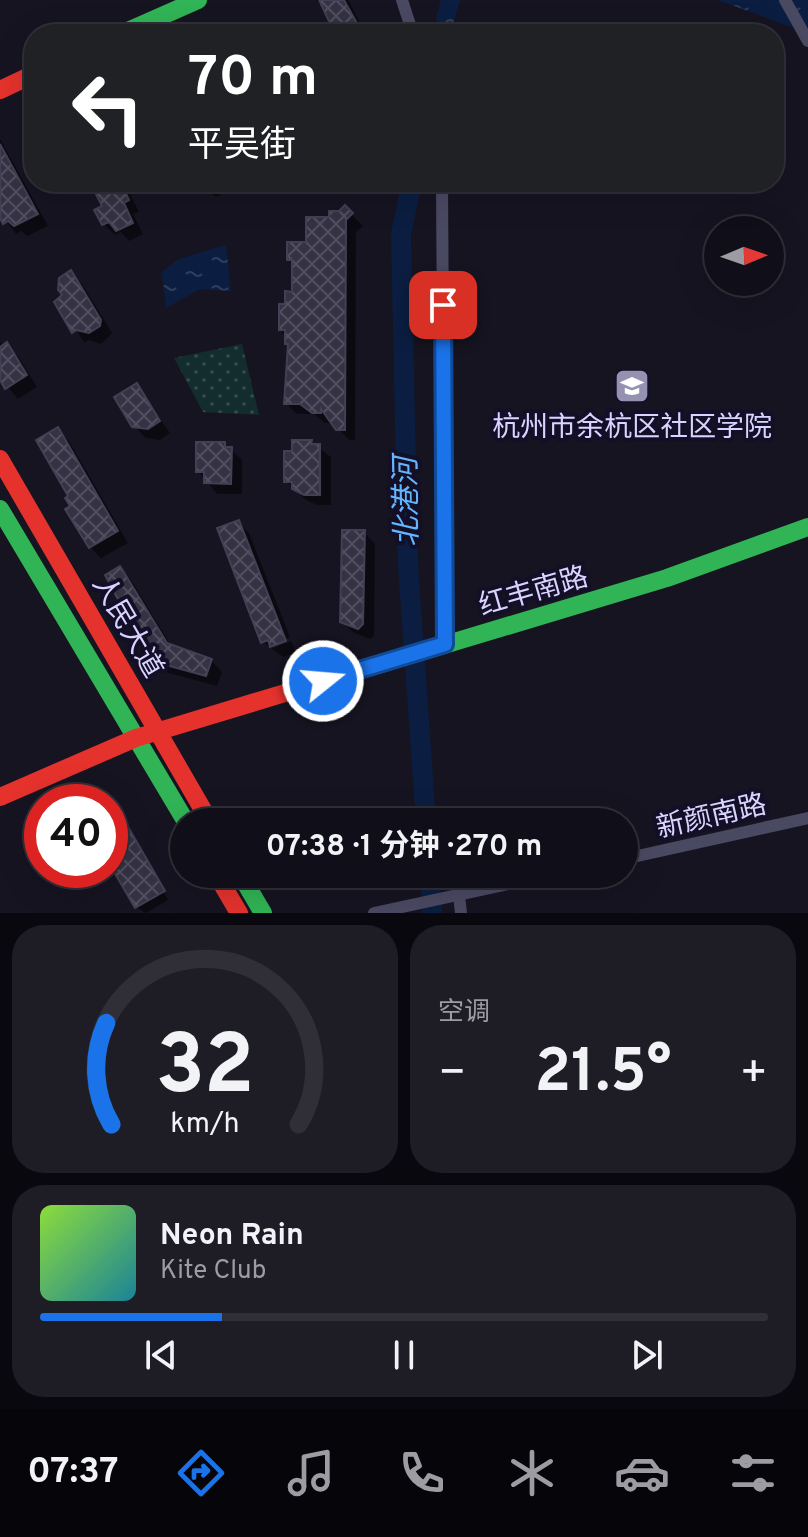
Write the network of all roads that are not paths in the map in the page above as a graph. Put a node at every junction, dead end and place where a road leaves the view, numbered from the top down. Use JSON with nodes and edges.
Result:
{"nodes":[{"id":1,"x":198,"y":0,"type":"edge"},
{"id":2,"x":402,"y":0,"type":"edge"},
{"id":3,"x":785,"y":0,"type":"edge"},
{"id":4,"x":144,"y":24,"type":"edge"},
{"id":5,"x":410,"y":24,"type":"edge"},
{"id":6,"x":808,"y":41,"type":"edge"},
{"id":7,"x":24,"y":79,"type":"edge"},
{"id":8,"x":0,"y":90,"type":"edge"},
{"id":9,"x":442,"y":192,"type":"edge"},
{"id":10,"x":0,"y":459,"type":"edge"},
{"id":11,"x":0,"y":509,"type":"edge"},
{"id":12,"x":808,"y":527,"type":"edge"},
{"id":13,"x":445,"y":644,"type":"junction"},
{"id":14,"x":158,"y":732,"type":"junction"},
{"id":15,"x":136,"y":738,"type":"junction"},
{"id":16,"x":0,"y":797,"type":"edge"},
{"id":17,"x":178,"y":808,"type":"edge"},
{"id":18,"x":202,"y":808,"type":"edge"},
{"id":19,"x":808,"y":818,"type":"edge"},
{"id":20,"x":638,"y":856,"type":"edge"},
{"id":21,"x":224,"y":888,"type":"edge"},
{"id":22,"x":248,"y":888,"type":"edge"},
{"id":23,"x":491,"y":888,"type":"edge"},
{"id":24,"x":459,"y":895,"type":"junction"},
{"id":25,"x":239,"y":913,"type":"edge"},
{"id":26,"x":263,"y":913,"type":"edge"},
{"id":27,"x":374,"y":913,"type":"edge"},
{"id":28,"x":461,"y":913,"type":"edge"}],
"edges":[{"from":1,"to":4,"type":"street"},
{"from":2,"to":5,"type":"street"},
{"from":3,"to":6,"type":"street"},
{"from":7,"to":8,"type":"street"},
{"from":9,"to":13,"type":"street"},
{"from":10,"to":14,"type":"street","name":"人民大道"},
{"from":11,"to":15,"type":"street","name":"人民大道"},
{"from":12,"to":13,"type":"street","name":"红丰南路"},
{"from":13,"to":14,"type":"street","name":"红丰南路"},
{"from":14,"to":15,"type":"street","name":"红丰南路"},
{"from":14,"to":18,"type":"street","name":"人民大道"},
{"from":15,"to":16,"type":"street","name":"红丰南路"},
{"from":15,"to":17,"type":"street","name":"人民大道"},
{"from":19,"to":20,"type":"street","name":"新颜南路"},
{"from":21,"to":25,"type":"street"},
{"from":22,"to":26,"type":"street"},
{"from":23,"to":24,"type":"street"},
{"from":24,"to":27,"type":"street"},
{"from":24,"to":28,"type":"street"}]}
